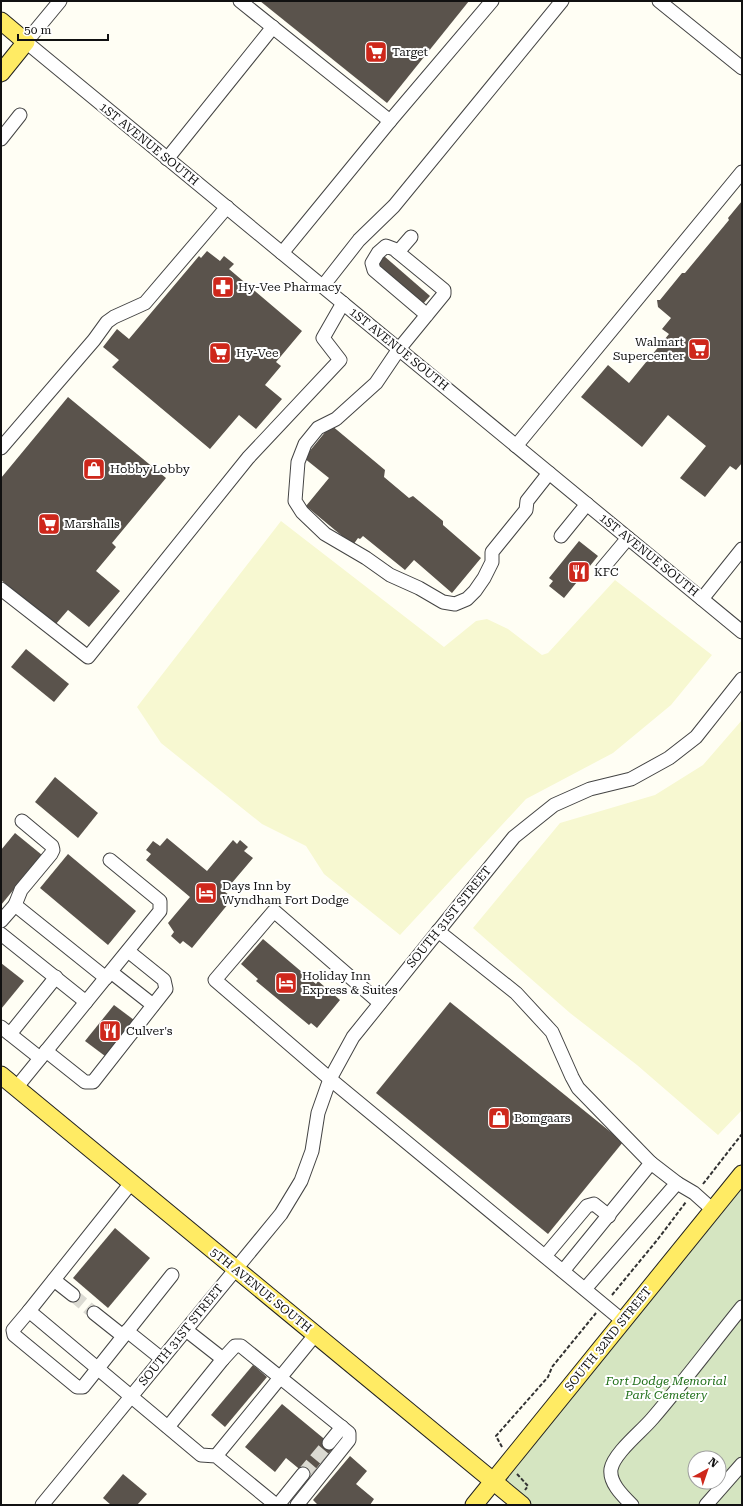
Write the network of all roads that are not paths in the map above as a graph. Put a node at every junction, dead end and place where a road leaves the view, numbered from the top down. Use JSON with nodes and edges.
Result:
{"nodes":[{"id":1,"x":60,"y":1,"type":"edge"},
{"id":2,"x":240,"y":1,"type":"edge"},
{"id":3,"x":492,"y":1,"type":"edge"},
{"id":4,"x":562,"y":1,"type":"edge"},
{"id":5,"x":659,"y":1,"type":"edge"},
{"id":6,"x":1,"y":22,"type":"edge"},
{"id":7,"x":273,"y":27,"type":"junction"},
{"id":8,"x":26,"y":42,"type":"junction"},
{"id":9,"x":742,"y":68,"type":"edge"},
{"id":10,"x":1,"y":73,"type":"edge"},
{"id":11,"x":20,"y":115,"type":"dead end"},
{"id":12,"x":390,"y":121,"type":"junction"},
{"id":13,"x":1,"y":139,"type":"edge"},
{"id":14,"x":167,"y":159,"type":"junction"},
{"id":15,"x":742,"y":172,"type":"edge"},
{"id":16,"x":227,"y":208,"type":"junction"},
{"id":17,"x":411,"y":237,"type":"dead end"},
{"id":18,"x":359,"y":240,"type":"junction"},
{"id":19,"x":398,"y":252,"type":"junction"},
{"id":20,"x":282,"y":253,"type":"junction"},
{"id":21,"x":378,"y":253,"type":"junction"},
{"id":22,"x":322,"y":286,"type":"junction"},
{"id":23,"x":343,"y":303,"type":"junction"},
{"id":24,"x":427,"y":315,"type":"junction"},
{"id":25,"x":399,"y":349,"type":"junction"},
{"id":26,"x":516,"y":446,"type":"junction"},
{"id":27,"x":1,"y":448,"type":"edge"},
{"id":28,"x":549,"y":473,"type":"junction"},
{"id":29,"x":587,"y":504,"type":"junction"},
{"id":30,"x":561,"y":536,"type":"dead end"},
{"id":31,"x":628,"y":538,"type":"junction"},
{"id":32,"x":742,"y":550,"type":"edge"},
{"id":33,"x":602,"y":569,"type":"dead end"},
{"id":34,"x":1,"y":589,"type":"edge"},
{"id":35,"x":702,"y":599,"type":"junction"},
{"id":36,"x":742,"y":632,"type":"edge"},
{"id":37,"x":742,"y":679,"type":"edge"},
{"id":38,"x":22,"y":821,"type":"dead end"},
{"id":39,"x":110,"y":860,"type":"dead end"},
{"id":40,"x":14,"y":905,"type":"junction"},
{"id":41,"x":1,"y":921,"type":"edge"},
{"id":42,"x":438,"y":931,"type":"junction"},
{"id":43,"x":1,"y":934,"type":"edge"},
{"id":44,"x":128,"y":951,"type":"junction"},
{"id":45,"x":108,"y":975,"type":"junction"},
{"id":46,"x":56,"y":977,"type":"junction"},
{"id":47,"x":86,"y":1002,"type":"junction"},
{"id":48,"x":380,"y":1003,"type":"junction"},
{"id":49,"x":153,"y":1006,"type":"junction"},
{"id":50,"x":6,"y":1031,"type":"edge"},
{"id":51,"x":43,"y":1055,"type":"junction"},
{"id":52,"x":1,"y":1075,"type":"edge"},
{"id":53,"x":330,"y":1079,"type":"junction"},
{"id":54,"x":16,"y":1088,"type":"junction"},
{"id":55,"x":651,"y":1163,"type":"junction"},
{"id":56,"x":742,"y":1174,"type":"edge"},
{"id":57,"x":131,"y":1183,"type":"junction"},
{"id":58,"x":677,"y":1183,"type":"junction"},
{"id":59,"x":713,"y":1210,"type":"junction"},
{"id":60,"x":609,"y":1216,"type":"junction"},
{"id":61,"x":545,"y":1256,"type":"junction"},
{"id":62,"x":236,"y":1269,"type":"junction"},
{"id":63,"x":563,"y":1271,"type":"junction"},
{"id":64,"x":172,"y":1275,"type":"dead end"},
{"id":65,"x":54,"y":1280,"type":"junction"},
{"id":66,"x":585,"y":1289,"type":"junction"},
{"id":67,"x":73,"y":1295,"type":"tunnel mouth"},
{"id":68,"x":742,"y":1307,"type":"edge"},
{"id":69,"x":28,"y":1311,"type":"junction"},
{"id":70,"x":94,"y":1313,"type":"tunnel mouth"},
{"id":71,"x":623,"y":1321,"type":"junction"},
{"id":72,"x":186,"y":1330,"type":"junction"},
{"id":73,"x":125,"y":1334,"type":"junction"},
{"id":74,"x":315,"y":1335,"type":"junction"},
{"id":75,"x":162,"y":1359,"type":"junction"},
{"id":76,"x":223,"y":1359,"type":"junction"},
{"id":77,"x":98,"y":1368,"type":"junction"},
{"id":78,"x":280,"y":1377,"type":"junction"},
{"id":79,"x":131,"y":1396,"type":"junction"},
{"id":80,"x":168,"y":1427,"type":"junction"},
{"id":81,"x":342,"y":1427,"type":"junction"},
{"id":82,"x":329,"y":1443,"type":"tunnel mouth"},
{"id":83,"x":216,"y":1456,"type":"junction"},
{"id":84,"x":742,"y":1464,"type":"edge"},
{"id":85,"x":303,"y":1474,"type":"tunnel mouth"},
{"id":86,"x":493,"y":1481,"type":"junction"},
{"id":87,"x":42,"y":1505,"type":"edge"},
{"id":88,"x":277,"y":1505,"type":"edge"},
{"id":89,"x":297,"y":1505,"type":"edge"},
{"id":90,"x":474,"y":1505,"type":"edge"},
{"id":91,"x":522,"y":1505,"type":"edge"},
{"id":92,"x":632,"y":1505,"type":"edge"},
{"id":93,"x":706,"y":1505,"type":"edge"}],
"edges":[{"from":1,"to":8,"type":"street"},
{"from":2,"to":7,"type":"street"},
{"from":3,"to":12,"type":"street"},
{"from":4,"to":18,"type":"street"},
{"from":5,"to":9,"type":"street"},
{"from":6,"to":8,"type":"main road","name":"1ST AVENUE SOUTH"},
{"from":7,"to":12,"type":"street"},
{"from":7,"to":14,"type":"street"},
{"from":8,"to":10,"type":"main road"},
{"from":8,"to":14,"type":"street","name":"1ST AVENUE SOUTH"},
{"from":11,"to":13,"type":"street"},
{"from":12,"to":20,"type":"street"},
{"from":14,"to":16,"type":"street","name":"1ST AVENUE SOUTH"},
{"from":15,"to":26,"type":"street"},
{"from":16,"to":20,"type":"street","name":"1ST AVENUE SOUTH"},
{"from":16,"to":27,"type":"street"},
{"from":17,"to":19,"type":"street"},
{"from":18,"to":21,"type":"street"},
{"from":18,"to":22,"type":"street"},
{"from":19,"to":21,"type":"street"},
{"from":19,"to":24,"type":"street"},
{"from":20,"to":22,"type":"street","name":"1ST AVENUE SOUTH"},
{"from":21,"to":24,"type":"street"},
{"from":22,"to":23,"type":"street","name":"1ST AVENUE SOUTH"},
{"from":23,"to":25,"type":"street","name":"1ST AVENUE SOUTH"},
{"from":23,"to":34,"type":"street"},
{"from":24,"to":25,"type":"street"},
{"from":25,"to":26,"type":"street","name":"1ST AVENUE SOUTH"},
{"from":25,"to":28,"type":"street"},
{"from":26,"to":28,"type":"street","name":"1ST AVENUE SOUTH"},
{"from":28,"to":29,"type":"street","name":"1ST AVENUE SOUTH"},
{"from":29,"to":30,"type":"street"},
{"from":29,"to":31,"type":"street","name":"1ST AVENUE SOUTH"},
{"from":31,"to":33,"type":"street"},
{"from":31,"to":35,"type":"street","name":"1ST AVENUE SOUTH"},
{"from":32,"to":35,"type":"street"},
{"from":35,"to":36,"type":"street","name":"1ST AVENUE SOUTH"},
{"from":37,"to":42,"type":"street","name":"SOUTH 31ST STREET"},
{"from":38,"to":40,"type":"street"},
{"from":39,"to":44,"type":"street"},
{"from":40,"to":41,"type":"street"},
{"from":40,"to":45,"type":"street"},
{"from":42,"to":48,"type":"street","name":"SOUTH 31ST STREET"},
{"from":42,"to":55,"type":"street"},
{"from":43,"to":46,"type":"street"},
{"from":44,"to":45,"type":"street"},
{"from":44,"to":49,"type":"street"},
{"from":45,"to":47,"type":"street"},
{"from":45,"to":49,"type":"street"},
{"from":46,"to":47,"type":"street"},
{"from":46,"to":50,"type":"street"},
{"from":47,"to":51,"type":"street"},
{"from":48,"to":53,"type":"street","name":"SOUTH 31ST STREET"},
{"from":48,"to":53,"type":"street"},
{"from":49,"to":51,"type":"street"},
{"from":50,"to":51,"type":"street"},
{"from":51,"to":54,"type":"street"},
{"from":52,"to":54,"type":"main road","name":"5TH AVENUE SOUTH"},
{"from":53,"to":61,"type":"street"},
{"from":53,"to":62,"type":"street","name":"SOUTH 31ST STREET"},
{"from":54,"to":57,"type":"main road","name":"5TH AVENUE SOUTH"},
{"from":55,"to":58,"type":"street"},
{"from":55,"to":60,"type":"street"},
{"from":56,"to":59,"type":"main road","name":"SOUTH 32ND STREET"},
{"from":57,"to":62,"type":"main road","name":"5TH AVENUE SOUTH"},
{"from":57,"to":65,"type":"street"},
{"from":58,"to":59,"type":"street"},
{"from":58,"to":66,"type":"street"},
{"from":59,"to":71,"type":"main road","name":"SOUTH 32ND STREET"},
{"from":60,"to":61,"type":"street"},
{"from":60,"to":63,"type":"street"},
{"from":61,"to":63,"type":"street"},
{"from":62,"to":72,"type":"street","name":"SOUTH 31ST STREET"},
{"from":62,"to":74,"type":"main road","name":"5TH AVENUE SOUTH"},
{"from":63,"to":66,"type":"street"},
{"from":64,"to":73,"type":"street"},
{"from":65,"to":67,"type":"street"},
{"from":65,"to":69,"type":"street"},
{"from":66,"to":71,"type":"street"},
{"from":68,"to":92,"type":"street"},
{"from":69,"to":77,"type":"street"},
{"from":69,"to":77,"type":"street"},
{"from":70,"to":73,"type":"street"},
{"from":71,"to":86,"type":"main road","name":"SOUTH 32ND STREET"},
{"from":72,"to":75,"type":"street","name":"SOUTH 31ST STREET"},
{"from":72,"to":76,"type":"street"},
{"from":73,"to":75,"type":"street"},
{"from":73,"to":77,"type":"street"},
{"from":74,"to":78,"type":"street"},
{"from":74,"to":86,"type":"main road","name":"5TH AVENUE SOUTH"},
{"from":75,"to":79,"type":"street","name":"SOUTH 31ST STREET"},
{"from":76,"to":78,"type":"street"},
{"from":76,"to":80,"type":"street"},
{"from":77,"to":79,"type":"street"},
{"from":78,"to":81,"type":"street"},
{"from":78,"to":83,"type":"street"},
{"from":79,"to":80,"type":"street"},
{"from":79,"to":87,"type":"street","name":"SOUTH 31ST STREET"},
{"from":80,"to":83,"type":"street"},
{"from":81,"to":82,"type":"street"},
{"from":81,"to":89,"type":"street"},
{"from":83,"to":88,"type":"street"},
{"from":84,"to":93,"type":"street"},
{"from":85,"to":88,"type":"street"},
{"from":86,"to":90,"type":"main road","name":"SOUTH 32ND STREET"},
{"from":86,"to":91,"type":"main road","name":"5TH AVENUE SOUTH"}]}
